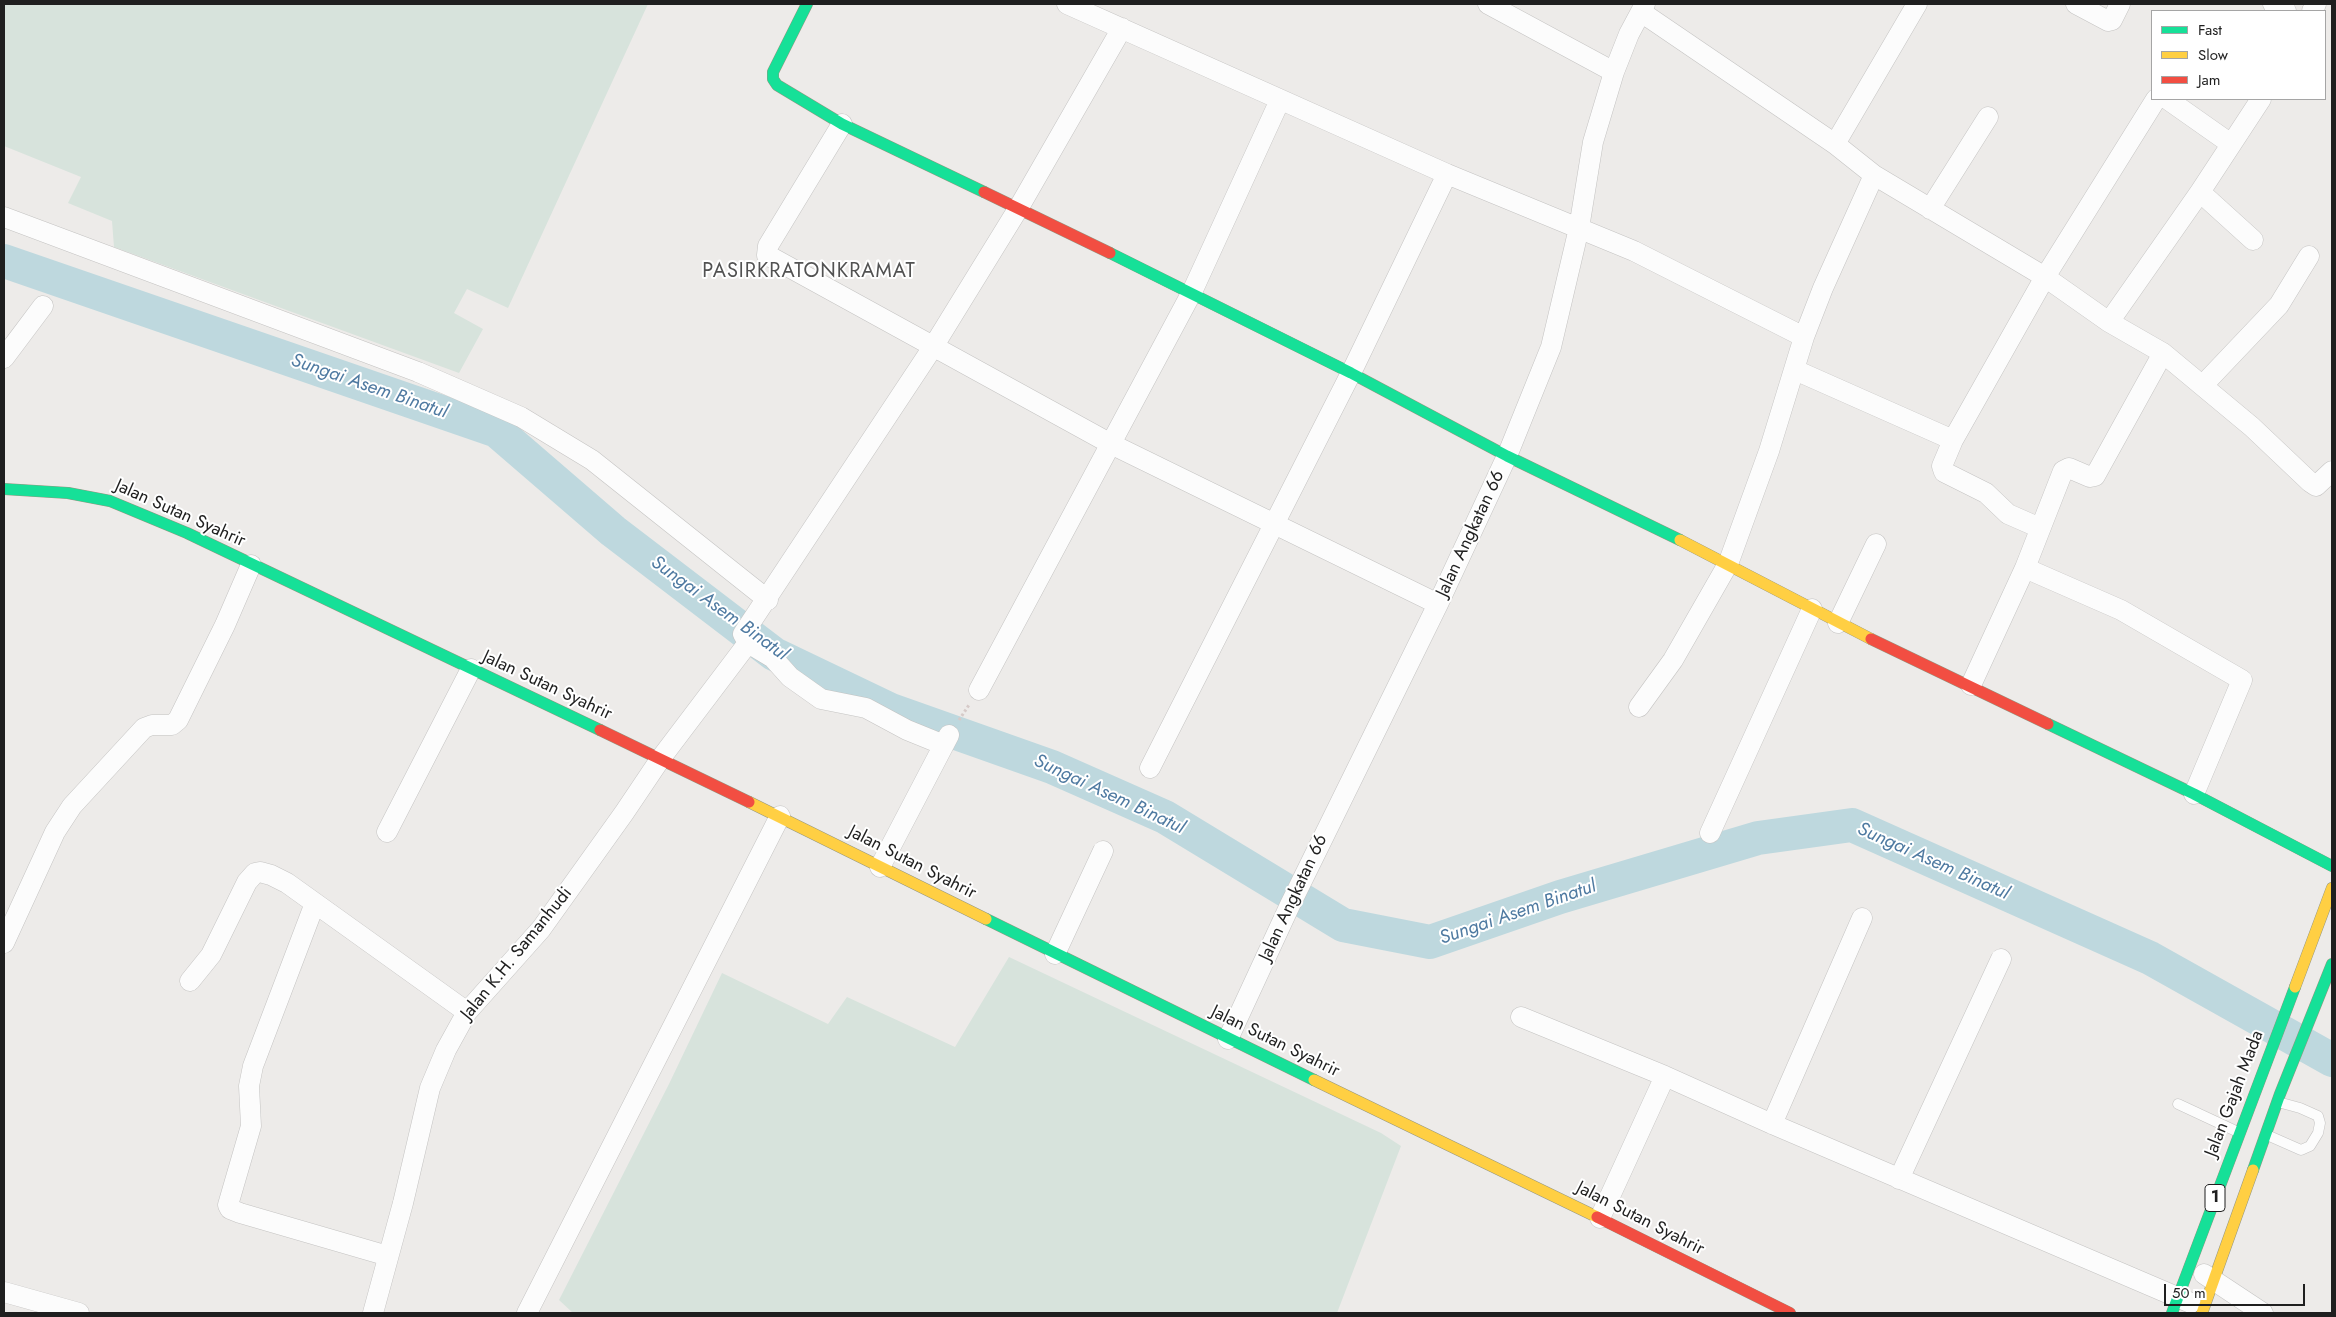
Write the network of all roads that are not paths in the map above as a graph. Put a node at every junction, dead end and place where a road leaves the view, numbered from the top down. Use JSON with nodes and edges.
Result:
{"nodes":[{"id":1,"x":807,"y":4,"type":"edge"},
{"id":2,"x":1067,"y":4,"type":"edge"},
{"id":3,"x":1488,"y":4,"type":"edge"},
{"id":4,"x":1918,"y":4,"type":"edge"},
{"id":5,"x":2076,"y":4,"type":"edge"},
{"id":6,"x":2120,"y":4,"type":"edge"},
{"id":7,"x":2272,"y":4,"type":"edge"},
{"id":8,"x":1643,"y":8,"type":"edge"},
{"id":9,"x":2284,"y":10,"type":"edge"},
{"id":10,"x":1122,"y":28,"type":"junction"},
{"id":11,"x":1614,"y":72,"type":"junction"},
{"id":12,"x":1280,"y":100,"type":"junction"},
{"id":13,"x":2155,"y":100,"type":"edge"},
{"id":14,"x":2167,"y":100,"type":"edge"},
{"id":15,"x":2260,"y":100,"type":"edge"},
{"id":16,"x":1988,"y":117,"type":"dead end"},
{"id":17,"x":842,"y":124,"type":"junction"},
{"id":18,"x":1835,"y":144,"type":"junction"},
{"id":19,"x":2231,"y":144,"type":"junction"},
{"id":20,"x":1447,"y":174,"type":"junction"},
{"id":21,"x":1874,"y":175,"type":"junction"},
{"id":22,"x":2200,"y":192,"type":"junction"},
{"id":23,"x":1018,"y":209,"type":"junction"},
{"id":24,"x":1930,"y":209,"type":"junction"},
{"id":25,"x":4,"y":217,"type":"edge"},
{"id":26,"x":1579,"y":228,"type":"junction"},
{"id":27,"x":2253,"y":240,"type":"dead end"},
{"id":28,"x":2309,"y":256,"type":"dead end"},
{"id":29,"x":2045,"y":277,"type":"junction"},
{"id":30,"x":1192,"y":292,"type":"junction"},
{"id":31,"x":43,"y":306,"type":"dead end"},
{"id":32,"x":2109,"y":322,"type":"junction"},
{"id":33,"x":1804,"y":336,"type":"junction"},
{"id":34,"x":933,"y":347,"type":"junction"},
{"id":35,"x":2163,"y":353,"type":"junction"},
{"id":36,"x":4,"y":358,"type":"edge"},
{"id":37,"x":1795,"y":370,"type":"junction"},
{"id":38,"x":1351,"y":373,"type":"junction"},
{"id":39,"x":2203,"y":385,"type":"junction"},
{"id":40,"x":1953,"y":440,"type":"junction"},
{"id":41,"x":1111,"y":444,"type":"junction"},
{"id":42,"x":1507,"y":456,"type":"junction"},
{"id":43,"x":2332,"y":471,"type":"edge"},
{"id":44,"x":4,"y":489,"type":"edge"},
{"id":45,"x":1275,"y":523,"type":"junction"},
{"id":46,"x":2040,"y":528,"type":"junction"},
{"id":47,"x":1876,"y":544,"type":"dead end"},
{"id":48,"x":1728,"y":564,"type":"junction"},
{"id":49,"x":251,"y":565,"type":"junction"},
{"id":50,"x":2025,"y":568,"type":"junction"},
{"id":51,"x":767,"y":602,"type":"junction"},
{"id":52,"x":1438,"y":604,"type":"junction"},
{"id":53,"x":1812,"y":608,"type":"junction"},
{"id":54,"x":1838,"y":622,"type":"junction"},
{"id":55,"x":746,"y":638,"type":"junction"},
{"id":56,"x":471,"y":669,"type":"junction"},
{"id":57,"x":1971,"y":685,"type":"junction"},
{"id":58,"x":979,"y":690,"type":"road end"},
{"id":59,"x":1639,"y":707,"type":"dead end"},
{"id":60,"x":661,"y":758,"type":"junction"},
{"id":61,"x":1150,"y":768,"type":"dead end"},
{"id":62,"x":2194,"y":794,"type":"junction"},
{"id":63,"x":780,"y":816,"type":"junction"},
{"id":64,"x":387,"y":832,"type":"dead end"},
{"id":65,"x":1710,"y":833,"type":"dead end"},
{"id":66,"x":1103,"y":851,"type":"dead end"},
{"id":67,"x":2332,"y":866,"type":"edge"},
{"id":68,"x":880,"y":867,"type":"junction"},
{"id":69,"x":2332,"y":888,"type":"edge"},
{"id":70,"x":315,"y":903,"type":"junction"},
{"id":71,"x":1862,"y":918,"type":"dead end"},
{"id":72,"x":4,"y":943,"type":"edge"},
{"id":73,"x":1055,"y":954,"type":"junction"},
{"id":74,"x":2001,"y":959,"type":"dead end"},
{"id":75,"x":2332,"y":964,"type":"edge"},
{"id":76,"x":190,"y":981,"type":"dead end"},
{"id":77,"x":467,"y":1012,"type":"junction"},
{"id":78,"x":1521,"y":1017,"type":"dead end"},
{"id":79,"x":1228,"y":1039,"type":"junction"},
{"id":80,"x":1665,"y":1076,"type":"junction"},
{"id":81,"x":2279,"y":1098,"type":"junction"},
{"id":82,"x":2178,"y":1104,"type":"dead end"},
{"id":83,"x":1772,"y":1124,"type":"junction"},
{"id":84,"x":2239,"y":1133,"type":"junction"},
{"id":85,"x":2267,"y":1135,"type":"junction"},
{"id":86,"x":1899,"y":1179,"type":"junction"},
{"id":87,"x":1600,"y":1218,"type":"junction"},
{"id":88,"x":388,"y":1256,"type":"junction"},
{"id":89,"x":2190,"y":1265,"type":"junction"},
{"id":90,"x":2215,"y":1280,"type":"junction"},
{"id":91,"x":4,"y":1292,"type":"edge"},
{"id":92,"x":2174,"y":1305,"type":"edge"},
{"id":93,"x":2203,"y":1311,"type":"edge"},
{"id":94,"x":79,"y":1313,"type":"edge"},
{"id":95,"x":373,"y":1313,"type":"edge"},
{"id":96,"x":527,"y":1313,"type":"edge"},
{"id":97,"x":1790,"y":1313,"type":"edge"},
{"id":98,"x":2263,"y":1313,"type":"edge"}],
"edges":[{"from":1,"to":17,"type":"main road"},
{"from":2,"to":10,"type":"street"},
{"from":3,"to":11,"type":"street"},
{"from":4,"to":18,"type":"street"},
{"from":5,"to":6,"type":"street"},
{"from":7,"to":9,"type":"street"},
{"from":8,"to":11,"type":"street","name":"Jalan Angkatan 66"},
{"from":8,"to":18,"type":"street"},
{"from":10,"to":12,"type":"street"},
{"from":10,"to":23,"type":"street","name":"Jalan K.H. Samanhudi"},
{"from":11,"to":26,"type":"street","name":"Jalan Angkatan 66"},
{"from":12,"to":20,"type":"street"},
{"from":12,"to":30,"type":"street"},
{"from":13,"to":29,"type":"street"},
{"from":14,"to":19,"type":"street"},
{"from":15,"to":19,"type":"street"},
{"from":16,"to":24,"type":"street"},
{"from":17,"to":23,"type":"main road"},
{"from":17,"to":34,"type":"street"},
{"from":18,"to":21,"type":"street"},
{"from":19,"to":22,"type":"street"},
{"from":20,"to":26,"type":"street"},
{"from":20,"to":38,"type":"street"},
{"from":21,"to":24,"type":"street"},
{"from":21,"to":33,"type":"street"},
{"from":22,"to":27,"type":"street"},
{"from":22,"to":32,"type":"street"},
{"from":23,"to":30,"type":"main road"},
{"from":23,"to":34,"type":"street","name":"Jalan K.H. Samanhudi"},
{"from":24,"to":29,"type":"street"},
{"from":25,"to":51,"type":"street"},
{"from":26,"to":33,"type":"street"},
{"from":26,"to":42,"type":"street","name":"Jalan Angkatan 66"},
{"from":28,"to":39,"type":"street"},
{"from":29,"to":32,"type":"street"},
{"from":29,"to":40,"type":"street"},
{"from":30,"to":38,"type":"main road"},
{"from":30,"to":41,"type":"street"},
{"from":31,"to":36,"type":"street"},
{"from":32,"to":35,"type":"street"},
{"from":33,"to":37,"type":"street"},
{"from":34,"to":41,"type":"street"},
{"from":34,"to":51,"type":"street","name":"Jalan K.H. Samanhudi"},
{"from":35,"to":39,"type":"street"},
{"from":35,"to":46,"type":"street"},
{"from":37,"to":40,"type":"street"},
{"from":37,"to":48,"type":"street"},
{"from":38,"to":42,"type":"main road"},
{"from":38,"to":45,"type":"street"},
{"from":39,"to":43,"type":"street"},
{"from":40,"to":46,"type":"street"},
{"from":41,"to":45,"type":"street"},
{"from":41,"to":58,"type":"street"},
{"from":42,"to":48,"type":"main road"},
{"from":42,"to":52,"type":"street","name":"Jalan Angkatan 66"},
{"from":44,"to":49,"type":"main road","name":"Jalan Sutan Syahrir"},
{"from":45,"to":52,"type":"street"},
{"from":45,"to":61,"type":"street"},
{"from":46,"to":50,"type":"street"},
{"from":47,"to":54,"type":"street"},
{"from":48,"to":53,"type":"main road"},
{"from":48,"to":59,"type":"street"},
{"from":49,"to":56,"type":"main road","name":"Jalan Sutan Syahrir"},
{"from":49,"to":72,"type":"street"},
{"from":50,"to":57,"type":"street"},
{"from":50,"to":62,"type":"street"},
{"from":51,"to":55,"type":"street","name":"Jalan K.H. Samanhudi"},
{"from":52,"to":79,"type":"street","name":"Jalan Angkatan 66"},
{"from":53,"to":54,"type":"main road"},
{"from":53,"to":65,"type":"street"},
{"from":54,"to":57,"type":"main road"},
{"from":55,"to":60,"type":"street","name":"Jalan K.H. Samanhudi"},
{"from":55,"to":68,"type":"street"},
{"from":56,"to":60,"type":"main road","name":"Jalan Sutan Syahrir"},
{"from":56,"to":64,"type":"street"},
{"from":57,"to":62,"type":"main road"},
{"from":60,"to":63,"type":"main road","name":"Jalan Sutan Syahrir"},
{"from":60,"to":77,"type":"street","name":"Jalan K.H. Samanhudi"},
{"from":62,"to":67,"type":"main road"},
{"from":63,"to":68,"type":"main road","name":"Jalan Sutan Syahrir"},
{"from":63,"to":96,"type":"street"},
{"from":66,"to":73,"type":"street"},
{"from":68,"to":73,"type":"main road","name":"Jalan Sutan Syahrir"},
{"from":69,"to":84,"type":"main road","name":"Jalan Gajah Mada","number":"1"},
{"from":70,"to":76,"type":"street"},
{"from":70,"to":77,"type":"street"},
{"from":70,"to":88,"type":"street"},
{"from":71,"to":83,"type":"street"},
{"from":73,"to":79,"type":"main road","name":"Jalan Sutan Syahrir"},
{"from":74,"to":86,"type":"street"},
{"from":75,"to":81,"type":"main road","number":"1"},
{"from":77,"to":88,"type":"street","name":"Jalan K.H. Samanhudi"},
{"from":78,"to":80,"type":"street"},
{"from":79,"to":87,"type":"main road","name":"Jalan Sutan Syahrir"},
{"from":80,"to":83,"type":"street"},
{"from":80,"to":87,"type":"street"},
{"from":81,"to":85,"type":"main road","number":"1"},
{"from":81,"to":85,"type":"lane"},
{"from":82,"to":84,"type":"lane"},
{"from":83,"to":86,"type":"street"},
{"from":84,"to":89,"type":"main road","name":"Jalan Gajah Mada","number":"1"},
{"from":85,"to":90,"type":"main road","number":"1"},
{"from":86,"to":92,"type":"street"},
{"from":87,"to":97,"type":"main road","name":"Jalan Sutan Syahrir"},
{"from":88,"to":95,"type":"street","name":"Jalan K.H. Samanhudi"},
{"from":89,"to":90,"type":"street"},
{"from":89,"to":92,"type":"main road","name":"Jalan Gajah Mada","number":"1"},
{"from":90,"to":93,"type":"main road","number":"1"},
{"from":90,"to":98,"type":"street"},
{"from":91,"to":94,"type":"street"},
{"from":92,"to":93,"type":"street"}]}
